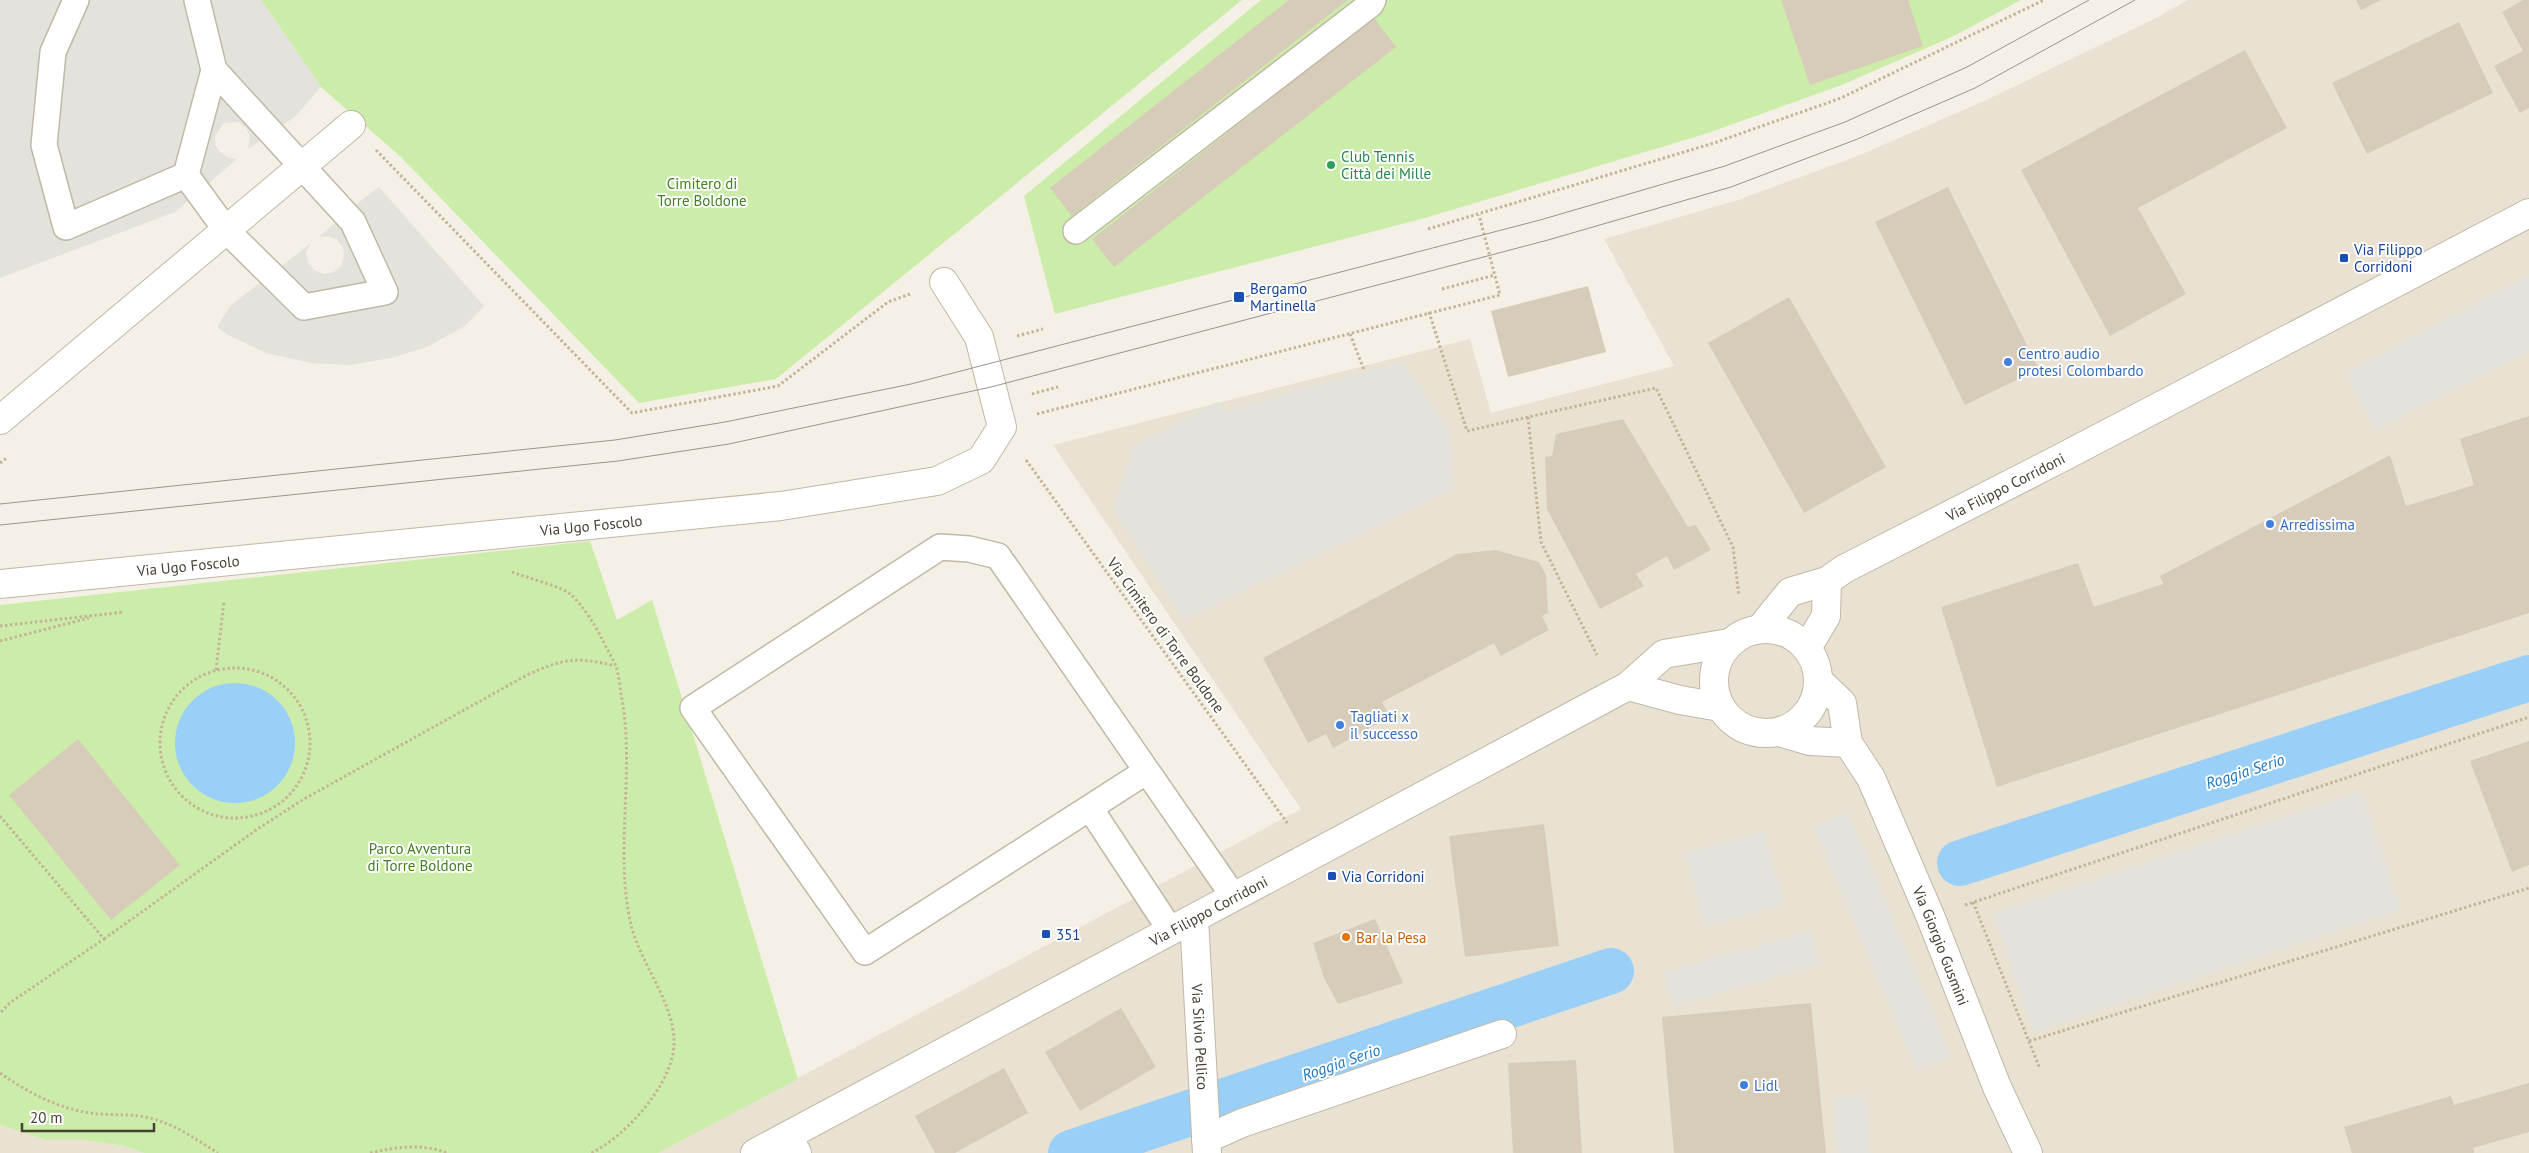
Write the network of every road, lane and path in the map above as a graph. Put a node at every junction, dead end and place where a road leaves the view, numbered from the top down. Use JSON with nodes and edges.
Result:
{"nodes":[{"id":1,"x":76,"y":0,"type":"edge"},
{"id":2,"x":196,"y":0,"type":"edge"},
{"id":3,"x":1373,"y":0,"type":"edge"},
{"id":4,"x":2044,"y":0,"type":"edge"},
{"id":5,"x":214,"y":70,"type":"junction"},
{"id":6,"x":351,"y":125,"type":"joint"},
{"id":7,"x":301,"y":167,"type":"junction"},
{"id":8,"x":186,"y":175,"type":"junction"},
{"id":9,"x":2529,"y":213,"type":"edge"},
{"id":10,"x":1479,"y":215,"type":"junction"},
{"id":11,"x":1428,"y":229,"type":"dead end"},
{"id":12,"x":226,"y":230,"type":"junction"},
{"id":13,"x":1076,"y":231,"type":"dead end"},
{"id":14,"x":1495,"y":275,"type":"junction"},
{"id":15,"x":944,"y":282,"type":"joint"},
{"id":16,"x":1442,"y":289,"type":"dead end"},
{"id":17,"x":1429,"y":312,"type":"junction"},
{"id":18,"x":1043,"y":329,"type":"dead end"},
{"id":19,"x":1350,"y":334,"type":"junction"},
{"id":20,"x":1011,"y":338,"type":"dead end"},
{"id":21,"x":1364,"y":370,"type":"dead end"},
{"id":22,"x":1058,"y":387,"type":"dead end"},
{"id":23,"x":1026,"y":396,"type":"dead end"},
{"id":24,"x":1528,"y":417,"type":"junction"},
{"id":25,"x":0,"y":420,"type":"edge"},
{"id":26,"x":1002,"y":428,"type":"junction"},
{"id":27,"x":504,"y":569,"type":"dead end"},
{"id":28,"x":1827,"y":580,"type":"junction"},
{"id":29,"x":0,"y":584,"type":"edge"},
{"id":30,"x":234,"y":600,"type":"dead end"},
{"id":31,"x":224,"y":601,"type":"junction"},
{"id":32,"x":215,"y":602,"type":"dead end"},
{"id":33,"x":128,"y":612,"type":"dead end"},
{"id":34,"x":100,"y":615,"type":"junction"},
{"id":35,"x":0,"y":626,"type":"edge"},
{"id":36,"x":1744,"y":636,"type":"junction"},
{"id":37,"x":0,"y":641,"type":"edge"},
{"id":38,"x":1807,"y":648,"type":"junction"},
{"id":39,"x":1597,"y":655,"type":"dead end"},
{"id":40,"x":616,"y":666,"type":"junction"},
{"id":41,"x":216,"y":670,"type":"junction"},
{"id":42,"x":1819,"y":681,"type":"junction"},
{"id":43,"x":1628,"y":686,"type":"junction"},
{"id":44,"x":1720,"y":707,"type":"junction"},
{"id":45,"x":2529,"y":717,"type":"edge"},
{"id":46,"x":1778,"y":732,"type":"junction"},
{"id":47,"x":1848,"y":743,"type":"junction"},
{"id":48,"x":1147,"y":771,"type":"junction"},
{"id":49,"x":1090,"y":808,"type":"junction"},
{"id":50,"x":0,"y":816,"type":"edge"},
{"id":51,"x":1311,"y":856,"type":"junction"},
{"id":52,"x":2529,"y":888,"type":"edge"},
{"id":53,"x":1234,"y":897,"type":"junction"},
{"id":54,"x":1182,"y":925,"type":"junction"},
{"id":55,"x":104,"y":939,"type":"junction"},
{"id":56,"x":0,"y":1014,"type":"edge"},
{"id":57,"x":1502,"y":1034,"type":"dead end"},
{"id":58,"x":2029,"y":1041,"type":"junction"},
{"id":59,"x":2040,"y":1069,"type":"dead end"},
{"id":60,"x":0,"y":1073,"type":"edge"},
{"id":61,"x":1207,"y":1146,"type":"edge"},
{"id":62,"x":778,"y":1147,"type":"edge"},
{"id":63,"x":218,"y":1153,"type":"edge"},
{"id":64,"x":370,"y":1153,"type":"edge"},
{"id":65,"x":447,"y":1153,"type":"edge"},
{"id":66,"x":591,"y":1153,"type":"edge"},
{"id":67,"x":2028,"y":1153,"type":"edge"}],
"edges":[{"from":1,"to":8,"type":"lane"},
{"from":2,"to":5,"type":"lane"},
{"from":3,"to":13,"type":"lane"},
{"from":4,"to":10,"type":"path"},
{"from":5,"to":7,"type":"lane"},
{"from":5,"to":8,"type":"lane"},
{"from":6,"to":7,"type":"street"},
{"from":6,"to":15,"type":"path"},
{"from":7,"to":12,"type":"street"},
{"from":7,"to":12,"type":"lane"},
{"from":8,"to":12,"type":"lane"},
{"from":9,"to":28,"type":"street","name":"Via Filippo Corridoni"},
{"from":10,"to":11,"type":"path"},
{"from":10,"to":14,"type":"path"},
{"from":12,"to":25,"type":"street"},
{"from":14,"to":16,"type":"path"},
{"from":14,"to":17,"type":"path"},
{"from":15,"to":26,"type":"street"},
{"from":17,"to":19,"type":"path"},
{"from":17,"to":24,"type":"path"},
{"from":18,"to":20,"type":"path"},
{"from":19,"to":21,"type":"path"},
{"from":19,"to":26,"type":"path"},
{"from":22,"to":23,"type":"path"},
{"from":24,"to":36,"type":"path"},
{"from":24,"to":39,"type":"path"},
{"from":26,"to":29,"type":"street","name":"Via Ugo Foscolo"},
{"from":26,"to":51,"type":"path","name":"Via Cimitero di Torre Boldone"},
{"from":27,"to":40,"type":"path"},
{"from":28,"to":36,"type":"street","name":"Via Filippo Corridoni"},
{"from":28,"to":38,"type":"street"},
{"from":30,"to":31,"type":"path"},
{"from":31,"to":32,"type":"path"},
{"from":31,"to":41,"type":"path"},
{"from":33,"to":34,"type":"path"},
{"from":34,"to":35,"type":"path"},
{"from":34,"to":37,"type":"path"},
{"from":36,"to":38,"type":"street","name":"Via Filippo Corridoni"},
{"from":36,"to":43,"type":"street","name":"Via Filippo Corridoni"},
{"from":36,"to":44,"type":"street","name":"Via Filippo Corridoni"},
{"from":38,"to":42,"type":"street"},
{"from":40,"to":55,"type":"path"},
{"from":40,"to":66,"type":"path"},
{"from":41,"to":41,"type":"path"},
{"from":42,"to":46,"type":"street"},
{"from":42,"to":47,"type":"street","name":"Via Giorgio Gusmini"},
{"from":43,"to":44,"type":"street"},
{"from":43,"to":51,"type":"street","name":"Via Filippo Corridoni"},
{"from":44,"to":46,"type":"street"},
{"from":45,"to":58,"type":"path"},
{"from":46,"to":47,"type":"street"},
{"from":47,"to":67,"type":"street","name":"Via Giorgio Gusmini"},
{"from":48,"to":49,"type":"lane"},
{"from":48,"to":49,"type":"lane"},
{"from":48,"to":53,"type":"lane"},
{"from":49,"to":54,"type":"lane"},
{"from":50,"to":55,"type":"path"},
{"from":51,"to":53,"type":"street","name":"Via Filippo Corridoni"},
{"from":52,"to":58,"type":"path"},
{"from":53,"to":54,"type":"street","name":"Via Filippo Corridoni"},
{"from":54,"to":61,"type":"street","name":"Via Silvio Pellico"},
{"from":54,"to":62,"type":"street","name":"Via Filippo Corridoni"},
{"from":55,"to":56,"type":"path"},
{"from":57,"to":61,"type":"street"},
{"from":58,"to":59,"type":"path"},
{"from":60,"to":63,"type":"path"},
{"from":64,"to":65,"type":"path"}]}
